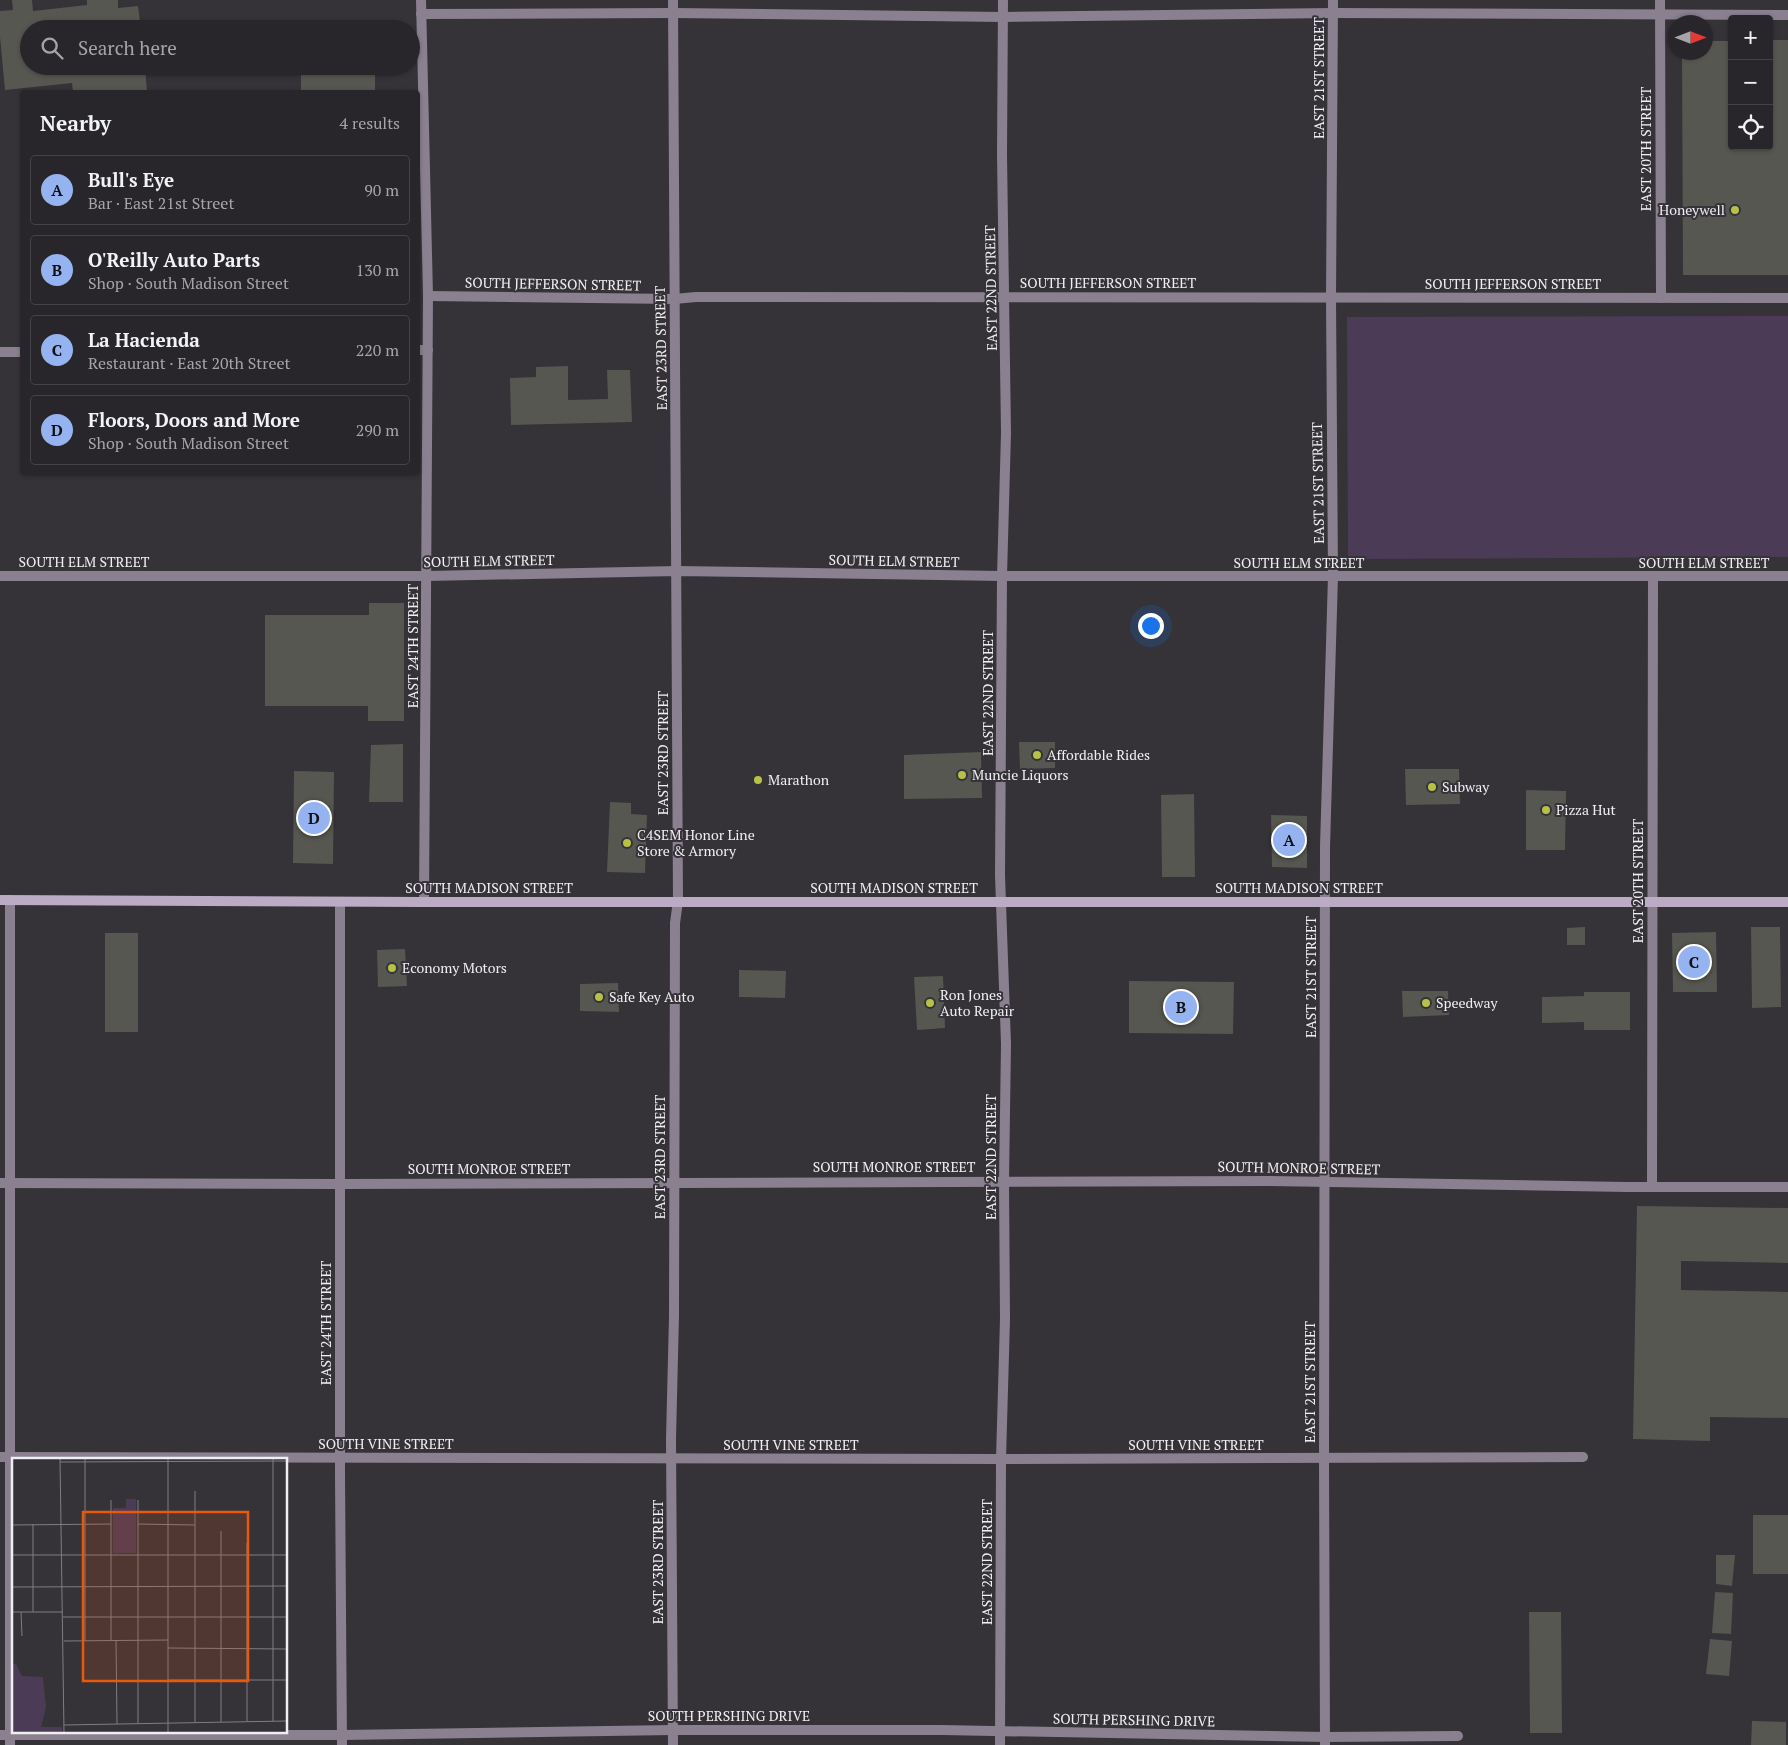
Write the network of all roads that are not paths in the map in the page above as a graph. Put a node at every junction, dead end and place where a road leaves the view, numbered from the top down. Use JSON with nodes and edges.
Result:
{"nodes":[{"id":1,"x":421,"y":0,"type":"edge"},
{"id":2,"x":673,"y":0,"type":"edge"},
{"id":3,"x":1003,"y":0,"type":"edge"},
{"id":4,"x":1333,"y":0,"type":"edge"},
{"id":5,"x":1660,"y":0,"type":"edge"},
{"id":6,"x":673,"y":13,"type":"junction"},
{"id":7,"x":1333,"y":13,"type":"junction"},
{"id":8,"x":421,"y":14,"type":"junction"},
{"id":9,"x":1788,"y":14,"type":"edge"},
{"id":10,"x":1660,"y":15,"type":"junction"},
{"id":11,"x":1003,"y":17,"type":"junction"},
{"id":12,"x":428,"y":296,"type":"junction"},
{"id":13,"x":1005,"y":297,"type":"junction"},
{"id":14,"x":1331,"y":298,"type":"junction"},
{"id":15,"x":1660,"y":298,"type":"junction"},
{"id":16,"x":1788,"y":298,"type":"edge"},
{"id":17,"x":674,"y":300,"type":"junction"},
{"id":18,"x":423,"y":350,"type":"edge"},
{"id":19,"x":0,"y":352,"type":"edge"},
{"id":20,"x":20,"y":352,"type":"edge"},
{"id":21,"x":677,"y":571,"type":"junction"},
{"id":22,"x":0,"y":576,"type":"edge"},
{"id":23,"x":427,"y":576,"type":"junction"},
{"id":24,"x":1002,"y":576,"type":"junction"},
{"id":25,"x":1333,"y":576,"type":"junction"},
{"id":26,"x":1788,"y":576,"type":"edge"},
{"id":27,"x":1653,"y":577,"type":"junction"},
{"id":28,"x":5,"y":900,"type":"edge"},
{"id":29,"x":678,"y":901,"type":"junction"},
{"id":30,"x":1325,"y":901,"type":"junction"},
{"id":31,"x":340,"y":902,"type":"junction"},
{"id":32,"x":424,"y":902,"type":"junction"},
{"id":33,"x":1652,"y":902,"type":"junction"},
{"id":34,"x":1788,"y":902,"type":"edge"},
{"id":35,"x":1002,"y":903,"type":"junction"},
{"id":36,"x":1004,"y":1181,"type":"junction"},
{"id":37,"x":673,"y":1182,"type":"junction"},
{"id":38,"x":1324,"y":1182,"type":"junction"},
{"id":39,"x":5,"y":1183,"type":"edge"},
{"id":40,"x":340,"y":1184,"type":"junction"},
{"id":41,"x":1652,"y":1186,"type":"junction"},
{"id":42,"x":1788,"y":1187,"type":"edge"},
{"id":43,"x":5,"y":1457,"type":"edge"},
{"id":44,"x":1583,"y":1457,"type":"dead end"},
{"id":45,"x":340,"y":1458,"type":"junction"},
{"id":46,"x":671,"y":1458,"type":"junction"},
{"id":47,"x":1001,"y":1459,"type":"junction"},
{"id":48,"x":1324,"y":1459,"type":"junction"},
{"id":49,"x":673,"y":1730,"type":"junction"},
{"id":50,"x":1000,"y":1732,"type":"junction"},
{"id":51,"x":1458,"y":1736,"type":"dead end"},
{"id":52,"x":6,"y":1738,"type":"edge"},
{"id":53,"x":342,"y":1740,"type":"edge"},
{"id":54,"x":1326,"y":1741,"type":"edge"},
{"id":55,"x":673,"y":1745,"type":"edge"},
{"id":56,"x":1000,"y":1745,"type":"edge"}],
"edges":[{"from":1,"to":8,"type":"street","name":"EAST 24TH STREET"},
{"from":2,"to":6,"type":"street","name":"EAST 23RD STREET"},
{"from":3,"to":11,"type":"street","name":"EAST 22ND STREET"},
{"from":4,"to":7,"type":"street","name":"EAST 21ST STREET"},
{"from":5,"to":10,"type":"street","name":"EAST 20TH STREET"},
{"from":6,"to":8,"type":"street"},
{"from":6,"to":11,"type":"street"},
{"from":6,"to":17,"type":"street","name":"EAST 23RD STREET"},
{"from":7,"to":10,"type":"street"},
{"from":7,"to":11,"type":"street"},
{"from":7,"to":14,"type":"street","name":"EAST 21ST STREET"},
{"from":8,"to":12,"type":"street","name":"EAST 24TH STREET"},
{"from":9,"to":10,"type":"street"},
{"from":10,"to":15,"type":"street","name":"EAST 20TH STREET"},
{"from":11,"to":13,"type":"street","name":"EAST 22ND STREET"},
{"from":12,"to":17,"type":"street","name":"SOUTH JEFFERSON STREET"},
{"from":12,"to":18,"type":"street","name":"EAST 24TH STREET"},
{"from":13,"to":14,"type":"street","name":"SOUTH JEFFERSON STREET"},
{"from":13,"to":17,"type":"street","name":"SOUTH JEFFERSON STREET"},
{"from":13,"to":24,"type":"street","name":"EAST 22ND STREET"},
{"from":14,"to":15,"type":"street","name":"SOUTH JEFFERSON STREET"},
{"from":14,"to":25,"type":"street","name":"EAST 21ST STREET"},
{"from":15,"to":16,"type":"street","name":"SOUTH JEFFERSON STREET"},
{"from":17,"to":21,"type":"street","name":"EAST 23RD STREET"},
{"from":18,"to":23,"type":"street","name":"EAST 24TH STREET"},
{"from":19,"to":20,"type":"street"},
{"from":21,"to":23,"type":"street","name":"SOUTH ELM STREET"},
{"from":21,"to":24,"type":"street","name":"SOUTH ELM STREET"},
{"from":21,"to":29,"type":"street","name":"EAST 23RD STREET"},
{"from":22,"to":23,"type":"street","name":"SOUTH ELM STREET"},
{"from":23,"to":32,"type":"street","name":"EAST 24TH STREET"},
{"from":24,"to":25,"type":"street","name":"SOUTH ELM STREET"},
{"from":24,"to":35,"type":"street","name":"EAST 22ND STREET"},
{"from":25,"to":27,"type":"street","name":"SOUTH ELM STREET"},
{"from":25,"to":30,"type":"street","name":"EAST 21ST STREET"},
{"from":26,"to":27,"type":"street","name":"SOUTH ELM STREET"},
{"from":27,"to":33,"type":"street","name":"EAST 20TH STREET"},
{"from":28,"to":31,"type":"main road","name":"SOUTH MADISON STREET"},
{"from":28,"to":39,"type":"street"},
{"from":29,"to":32,"type":"main road","name":"SOUTH MADISON STREET"},
{"from":29,"to":35,"type":"main road","name":"SOUTH MADISON STREET"},
{"from":29,"to":37,"type":"street","name":"EAST 23RD STREET"},
{"from":30,"to":33,"type":"main road","name":"SOUTH MADISON STREET"},
{"from":30,"to":35,"type":"main road","name":"SOUTH MADISON STREET"},
{"from":30,"to":38,"type":"street","name":"EAST 21ST STREET"},
{"from":31,"to":32,"type":"main road","name":"SOUTH MADISON STREET"},
{"from":31,"to":40,"type":"street","name":"EAST 24TH STREET"},
{"from":33,"to":34,"type":"main road","name":"SOUTH MADISON STREET"},
{"from":33,"to":41,"type":"street","name":"EAST 20TH STREET"},
{"from":35,"to":36,"type":"street","name":"EAST 22ND STREET"},
{"from":36,"to":37,"type":"street","name":"SOUTH MONROE STREET"},
{"from":36,"to":38,"type":"street","name":"SOUTH MONROE STREET"},
{"from":36,"to":47,"type":"street","name":"EAST 22ND STREET"},
{"from":37,"to":40,"type":"street","name":"SOUTH MONROE STREET"},
{"from":37,"to":46,"type":"street","name":"EAST 23RD STREET"},
{"from":38,"to":41,"type":"street","name":"SOUTH MONROE STREET"},
{"from":38,"to":48,"type":"street","name":"EAST 21ST STREET"},
{"from":39,"to":40,"type":"street","name":"SOUTH MONROE STREET"},
{"from":39,"to":43,"type":"street"},
{"from":40,"to":45,"type":"street","name":"EAST 24TH STREET"},
{"from":41,"to":42,"type":"street","name":"SOUTH MONROE STREET"},
{"from":43,"to":45,"type":"street","name":"SOUTH VINE STREET"},
{"from":43,"to":52,"type":"street"},
{"from":44,"to":48,"type":"street","name":"SOUTH VINE STREET"},
{"from":45,"to":46,"type":"street","name":"SOUTH VINE STREET"},
{"from":45,"to":53,"type":"street","name":"EAST 24TH STREET"},
{"from":46,"to":47,"type":"street","name":"SOUTH VINE STREET"},
{"from":46,"to":49,"type":"street","name":"EAST 23RD STREET"},
{"from":47,"to":48,"type":"street","name":"SOUTH VINE STREET"},
{"from":47,"to":50,"type":"street","name":"EAST 22ND STREET"},
{"from":48,"to":54,"type":"street","name":"EAST 21ST STREET"},
{"from":49,"to":50,"type":"street","name":"SOUTH PERSHING DRIVE"},
{"from":49,"to":53,"type":"street","name":"SOUTH PERSHING DRIVE"},
{"from":49,"to":55,"type":"street","name":"EAST 23RD STREET"},
{"from":50,"to":54,"type":"street","name":"SOUTH PERSHING DRIVE"},
{"from":50,"to":56,"type":"street","name":"EAST 22ND STREET"},
{"from":51,"to":54,"type":"street","name":"SOUTH PERSHING DRIVE"},
{"from":52,"to":53,"type":"street","name":"SOUTH PERSHING DRIVE"}]}
